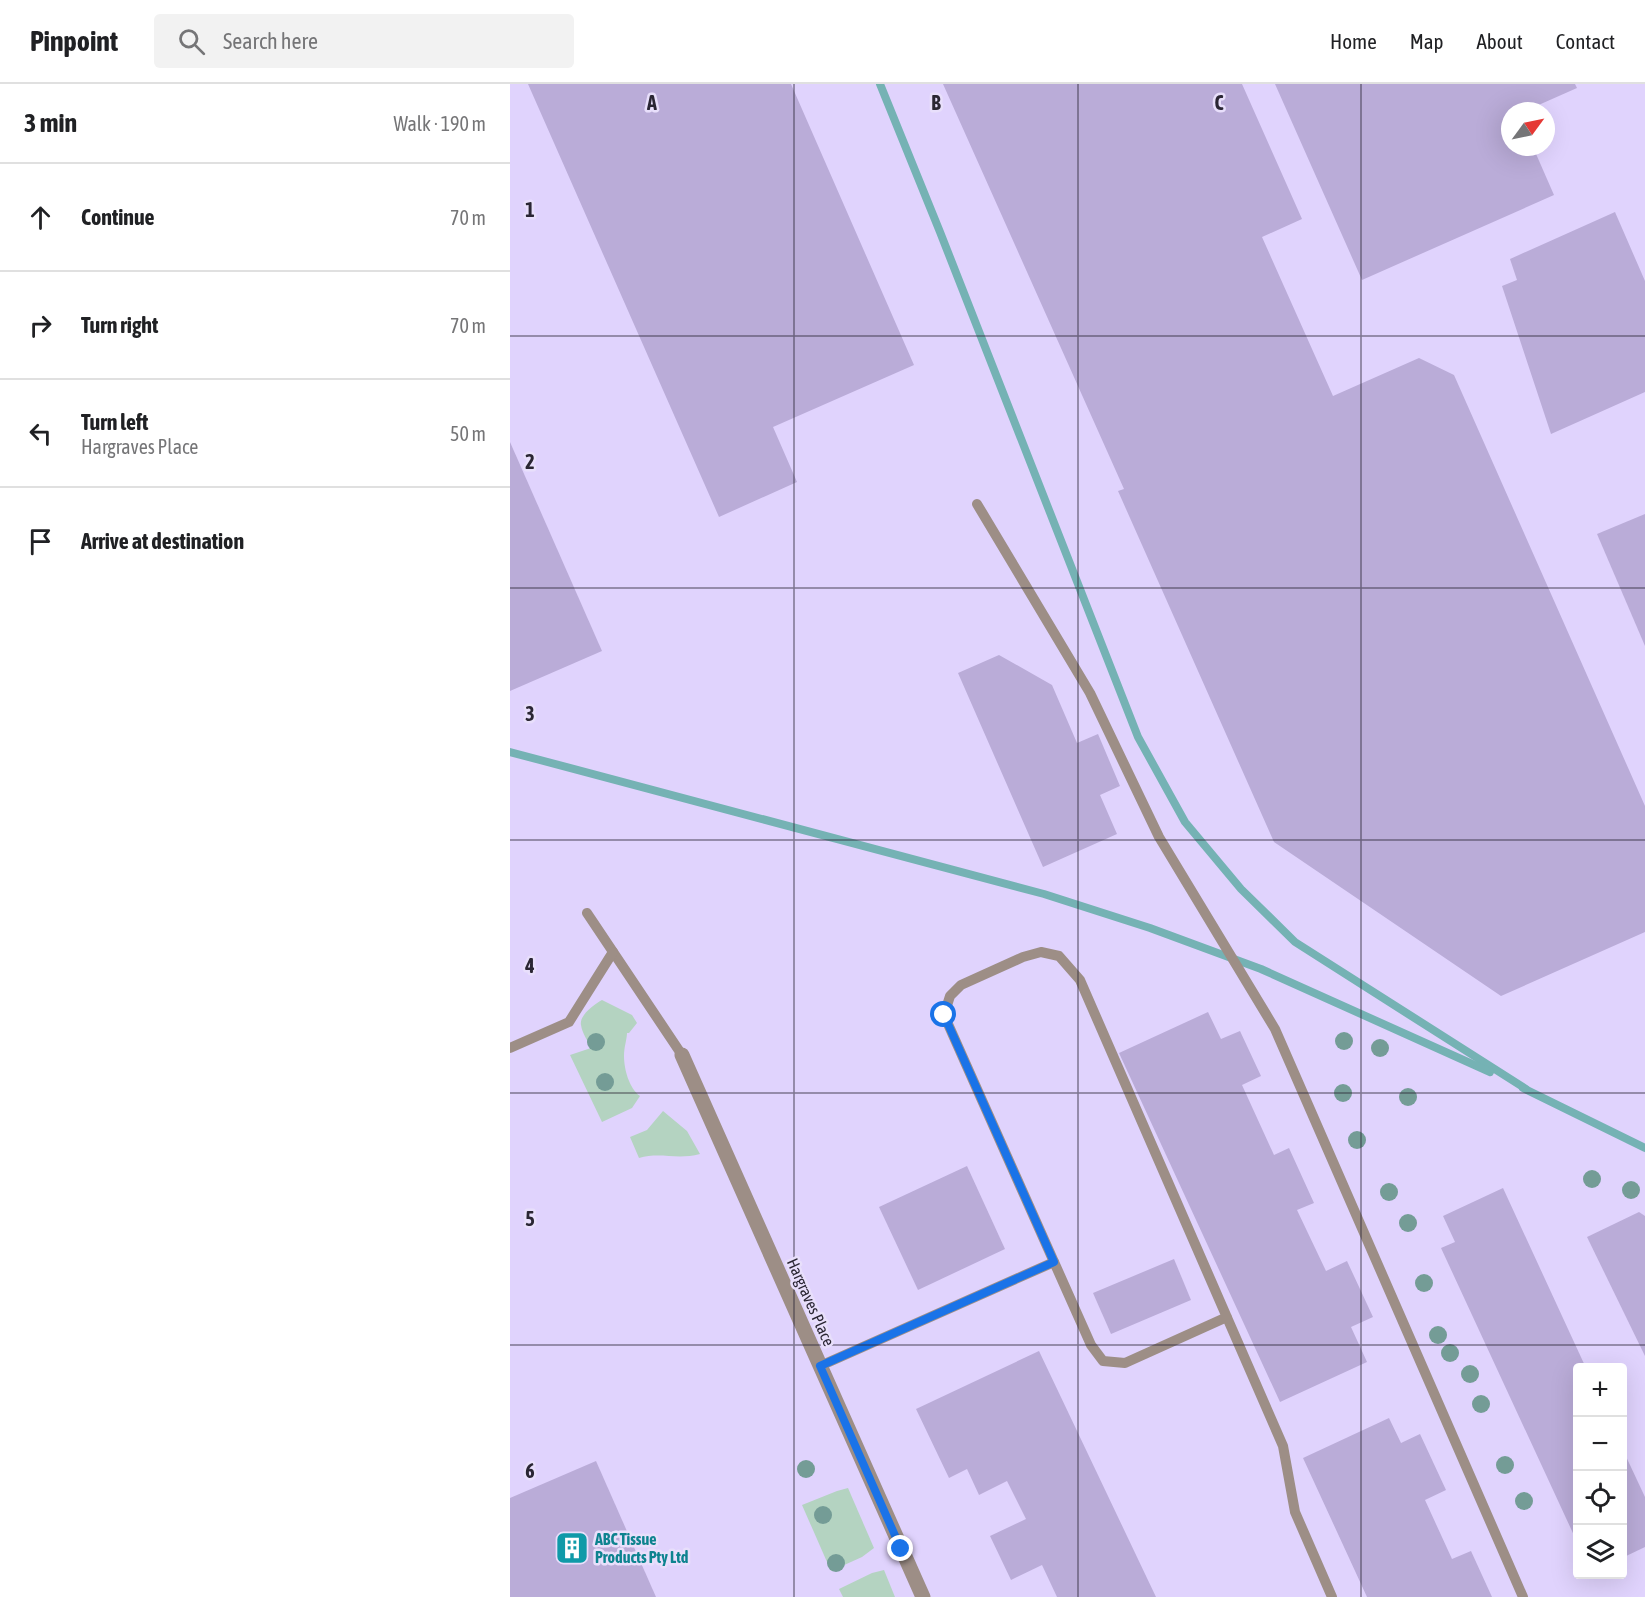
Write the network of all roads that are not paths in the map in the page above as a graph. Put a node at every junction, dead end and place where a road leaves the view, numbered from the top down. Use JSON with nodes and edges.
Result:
{"nodes":[{"id":1,"x":977,"y":504,"type":"dead end"},
{"id":2,"x":587,"y":913,"type":"dead end"},
{"id":3,"x":613,"y":952,"type":"junction"},
{"id":4,"x":510,"y":1048,"type":"edge"},
{"id":5,"x":682,"y":1055,"type":"joint"},
{"id":6,"x":1054,"y":1262,"type":"junction"},
{"id":7,"x":1227,"y":1317,"type":"junction"},
{"id":8,"x":820,"y":1366,"type":"junction"},
{"id":9,"x":923,"y":1597,"type":"edge"},
{"id":10,"x":1332,"y":1597,"type":"edge"},
{"id":11,"x":1523,"y":1597,"type":"edge"}],
"edges":[{"from":1,"to":11,"type":"lane"},
{"from":2,"to":3,"type":"lane"},
{"from":3,"to":4,"type":"lane"},
{"from":3,"to":5,"type":"lane"},
{"from":5,"to":8,"type":"street","name":"Hargraves Place"},
{"from":6,"to":7,"type":"lane"},
{"from":6,"to":7,"type":"lane"},
{"from":6,"to":8,"type":"lane"},
{"from":7,"to":10,"type":"lane"},
{"from":8,"to":9,"type":"street","name":"Hargraves Place"}]}
